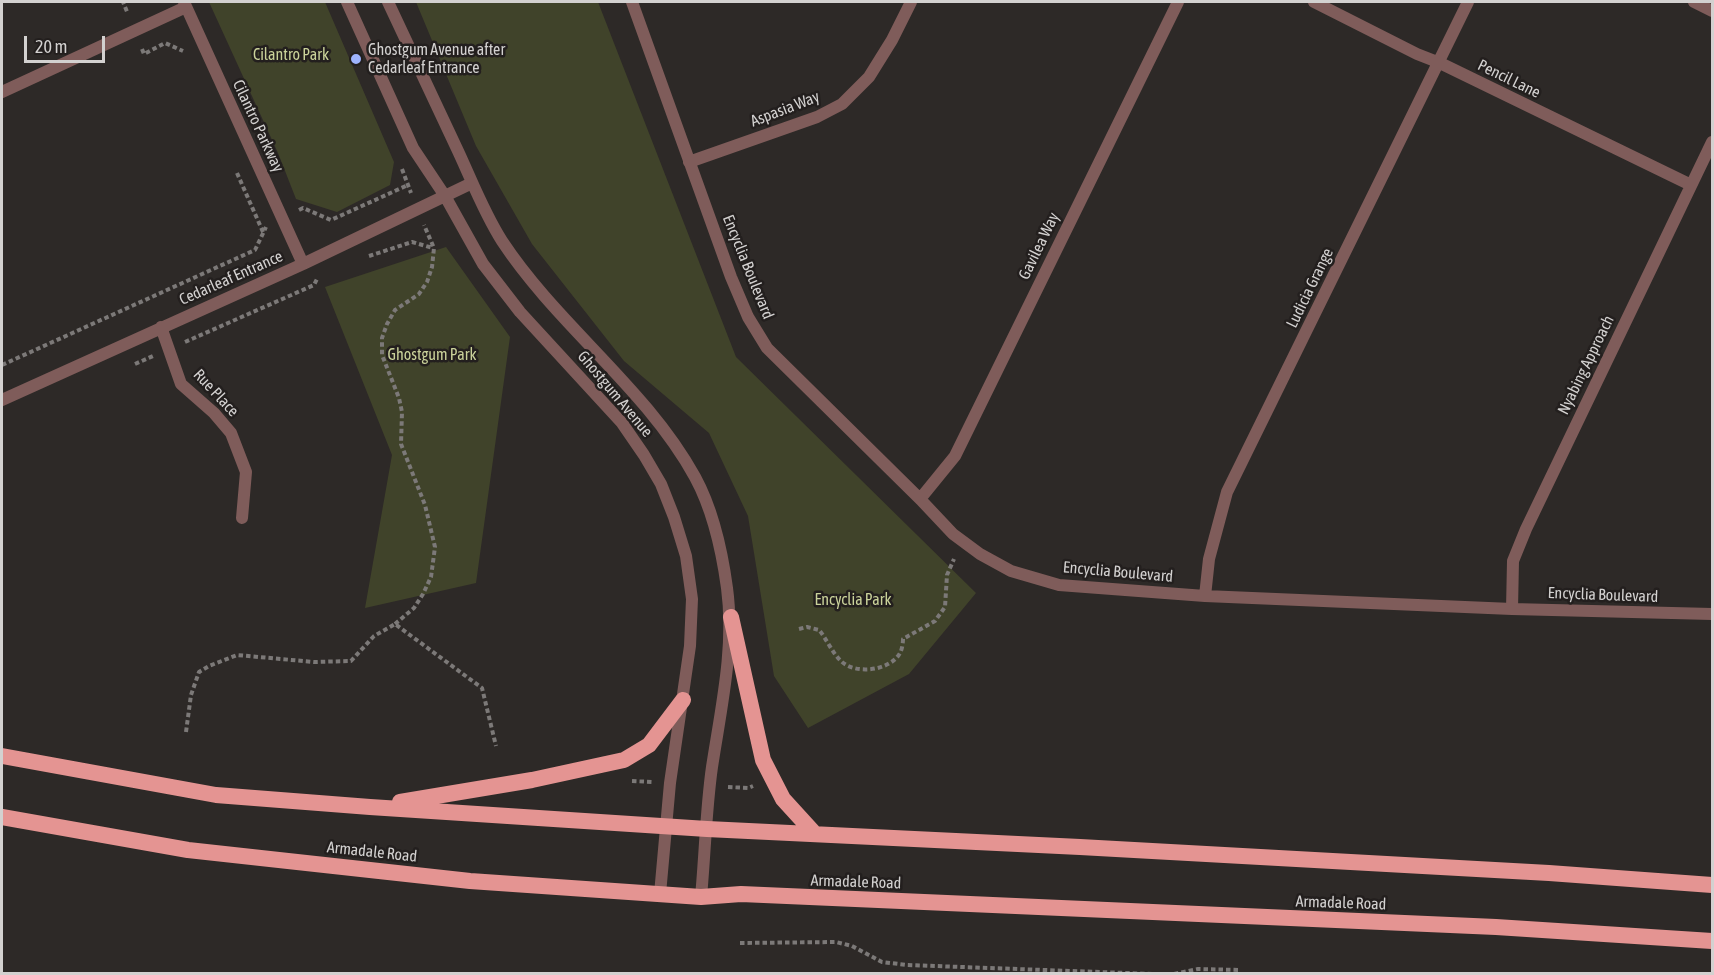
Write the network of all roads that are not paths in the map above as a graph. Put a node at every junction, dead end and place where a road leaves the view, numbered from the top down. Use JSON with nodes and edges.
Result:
{"nodes":[{"id":1,"x":347,"y":2,"type":"edge"},
{"id":2,"x":388,"y":2,"type":"edge"},
{"id":3,"x":632,"y":2,"type":"edge"},
{"id":4,"x":911,"y":2,"type":"edge"},
{"id":5,"x":1178,"y":2,"type":"edge"},
{"id":6,"x":1314,"y":2,"type":"edge"},
{"id":7,"x":1468,"y":2,"type":"edge"},
{"id":8,"x":1694,"y":2,"type":"edge"},
{"id":9,"x":185,"y":4,"type":"edge"},
{"id":10,"x":1713,"y":11,"type":"edge"},
{"id":11,"x":1440,"y":63,"type":"junction"},
{"id":12,"x":2,"y":92,"type":"edge"},
{"id":13,"x":1713,"y":142,"type":"edge"},
{"id":14,"x":689,"y":162,"type":"junction"},
{"id":15,"x":472,"y":183,"type":"junction"},
{"id":16,"x":1691,"y":185,"type":"junction"},
{"id":17,"x":445,"y":196,"type":"junction"},
{"id":18,"x":303,"y":264,"type":"junction"},
{"id":19,"x":161,"y":327,"type":"junction"},
{"id":20,"x":2,"y":400,"type":"edge"},
{"id":21,"x":920,"y":499,"type":"junction"},
{"id":22,"x":242,"y":518,"type":"dead end"},
{"id":23,"x":1205,"y":596,"type":"junction"},
{"id":24,"x":1512,"y":609,"type":"junction"},
{"id":25,"x":1713,"y":614,"type":"edge"},
{"id":26,"x":731,"y":617,"type":"junction"},
{"id":27,"x":683,"y":700,"type":"junction"},
{"id":28,"x":2,"y":756,"type":"edge"},
{"id":29,"x":370,"y":807,"type":"junction"},
{"id":30,"x":2,"y":817,"type":"edge"},
{"id":31,"x":666,"y":826,"type":"junction"},
{"id":32,"x":707,"y":829,"type":"junction"},
{"id":33,"x":814,"y":833,"type":"junction"},
{"id":34,"x":1713,"y":885,"type":"edge"},
{"id":35,"x":660,"y":894,"type":"junction"},
{"id":36,"x":701,"y":897,"type":"junction"},
{"id":37,"x":1713,"y":941,"type":"edge"}],
"edges":[{"from":1,"to":17,"type":"street","name":"Ghostgum Avenue"},
{"from":2,"to":15,"type":"street","name":"Ghostgum Avenue"},
{"from":3,"to":14,"type":"street","name":"Encyclia Boulevard"},
{"from":4,"to":14,"type":"street","name":"Aspasia Way"},
{"from":5,"to":21,"type":"street","name":"Gavilea Way"},
{"from":6,"to":11,"type":"street","name":"Pencil Lane"},
{"from":7,"to":11,"type":"street","name":"Ludicia Grange"},
{"from":8,"to":10,"type":"street"},
{"from":9,"to":12,"type":"street"},
{"from":9,"to":18,"type":"street","name":"Cilantro Parkway"},
{"from":11,"to":16,"type":"street","name":"Pencil Lane"},
{"from":11,"to":23,"type":"street","name":"Ludicia Grange"},
{"from":13,"to":16,"type":"street","name":"Nyabing Approach"},
{"from":14,"to":21,"type":"street","name":"Encyclia Boulevard"},
{"from":15,"to":17,"type":"street","name":"Cedarleaf Entrance"},
{"from":15,"to":26,"type":"street","name":"Ghostgum Avenue"},
{"from":16,"to":24,"type":"street","name":"Nyabing Approach"},
{"from":17,"to":18,"type":"street","name":"Cedarleaf Entrance"},
{"from":17,"to":27,"type":"street","name":"Ghostgum Avenue"},
{"from":18,"to":19,"type":"street","name":"Cedarleaf Entrance"},
{"from":19,"to":20,"type":"street","name":"Cedarleaf Entrance"},
{"from":19,"to":22,"type":"street","name":"Rue Place"},
{"from":21,"to":23,"type":"street","name":"Encyclia Boulevard"},
{"from":23,"to":24,"type":"street","name":"Encyclia Boulevard"},
{"from":24,"to":25,"type":"street","name":"Encyclia Boulevard"},
{"from":26,"to":32,"type":"street","name":"Ghostgum Avenue"},
{"from":26,"to":33,"type":"highway"},
{"from":27,"to":29,"type":"highway"},
{"from":27,"to":31,"type":"street","name":"Ghostgum Avenue"},
{"from":28,"to":29,"type":"highway"},
{"from":29,"to":31,"type":"highway"},
{"from":30,"to":35,"type":"highway","name":"Armadale Road"},
{"from":31,"to":32,"type":"highway"},
{"from":31,"to":35,"type":"street","name":"Ghostgum Avenue"},
{"from":32,"to":33,"type":"highway"},
{"from":32,"to":36,"type":"street","name":"Ghostgum Avenue"},
{"from":33,"to":34,"type":"highway"},
{"from":35,"to":36,"type":"highway","name":"Armadale Road"},
{"from":36,"to":37,"type":"highway","name":"Armadale Road"}]}
